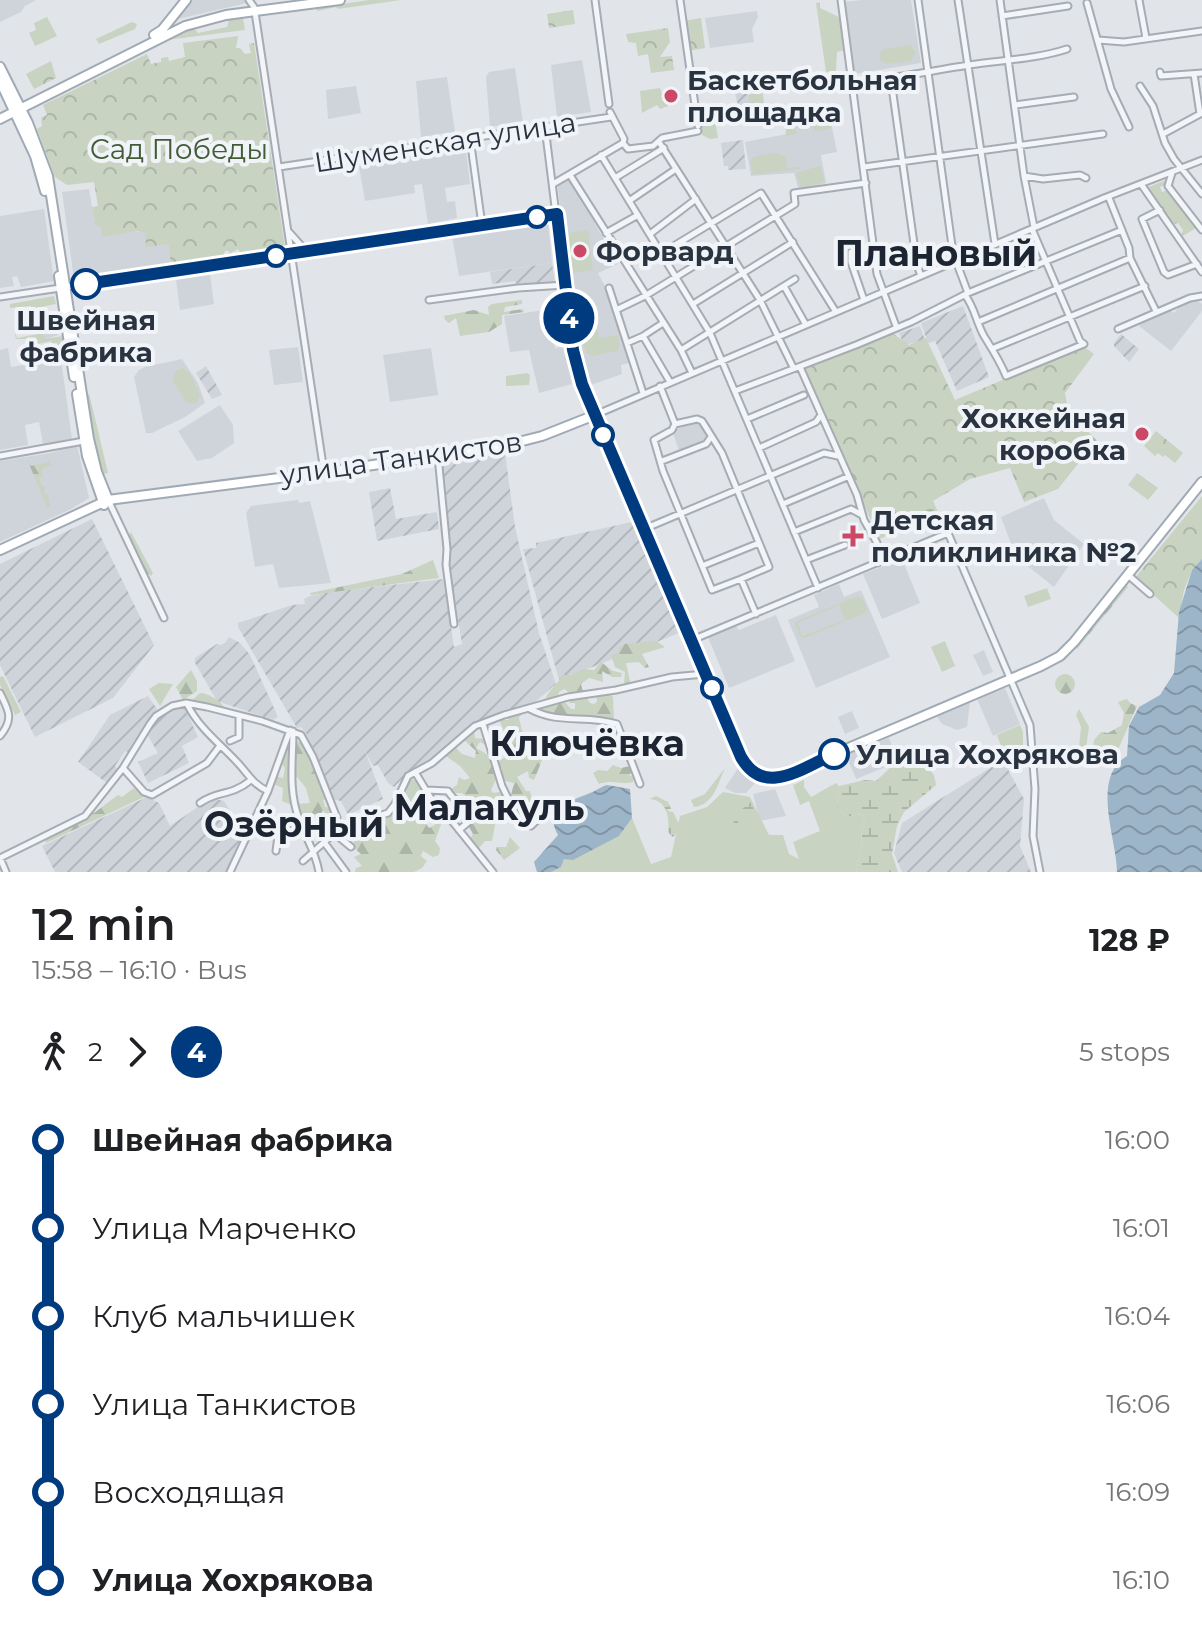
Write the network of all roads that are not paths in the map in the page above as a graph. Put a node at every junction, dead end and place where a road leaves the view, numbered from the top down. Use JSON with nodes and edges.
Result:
{"nodes":[{"id":1,"x":186,"y":0,"type":"edge"},
{"id":2,"x":305,"y":0,"type":"edge"},
{"id":3,"x":340,"y":0,"type":"edge"},
{"id":4,"x":595,"y":0,"type":"edge"},
{"id":5,"x":680,"y":0,"type":"edge"},
{"id":6,"x":841,"y":0,"type":"edge"},
{"id":7,"x":918,"y":0,"type":"edge"},
{"id":8,"x":958,"y":0,"type":"edge"},
{"id":9,"x":1000,"y":0,"type":"edge"},
{"id":10,"x":1139,"y":0,"type":"edge"},
{"id":11,"x":1087,"y":3,"type":"dead end"},
{"id":12,"x":253,"y":6,"type":"edge"},
{"id":13,"x":1068,"y":6,"type":"dead end"},
{"id":14,"x":1002,"y":16,"type":"junction"},
{"id":15,"x":1202,"y":31,"type":"edge"},
{"id":16,"x":162,"y":33,"type":"junction"},
{"id":17,"x":1146,"y":39,"type":"junction"},
{"id":18,"x":1098,"y":40,"type":"junction"},
{"id":19,"x":1067,"y":49,"type":"dead end"},
{"id":20,"x":1007,"y":60,"type":"junction"},
{"id":21,"x":967,"y":65,"type":"junction"},
{"id":22,"x":0,"y":67,"type":"edge"},
{"id":23,"x":1160,"y":72,"type":"dead end"},
{"id":24,"x":1202,"y":73,"type":"edge"},
{"id":25,"x":927,"y":74,"type":"junction"},
{"id":26,"x":1194,"y":74,"type":"junction"},
{"id":27,"x":891,"y":79,"type":"junction"},
{"id":28,"x":0,"y":81,"type":"edge"},
{"id":29,"x":852,"y":83,"type":"junction"},
{"id":30,"x":1140,"y":86,"type":"dead end"},
{"id":31,"x":1074,"y":97,"type":"dead end"},
{"id":32,"x":609,"y":104,"type":"dead end"},
{"id":33,"x":1015,"y":105,"type":"junction"},
{"id":34,"x":17,"y":108,"type":"junction"},
{"id":35,"x":0,"y":113,"type":"edge"},
{"id":36,"x":1201,"y":113,"type":"edge"},
{"id":37,"x":0,"y":119,"type":"edge"},
{"id":38,"x":545,"y":127,"type":"junction"},
{"id":39,"x":1129,"y":127,"type":"dead end"},
{"id":40,"x":1103,"y":134,"type":"dead end"},
{"id":41,"x":1163,"y":134,"type":"junction"},
{"id":42,"x":470,"y":138,"type":"junction"},
{"id":43,"x":659,"y":142,"type":"junction"},
{"id":44,"x":623,"y":143,"type":"junction"},
{"id":45,"x":1021,"y":146,"type":"junction"},
{"id":46,"x":664,"y":148,"type":"junction"},
{"id":47,"x":980,"y":153,"type":"junction"},
{"id":48,"x":601,"y":155,"type":"junction"},
{"id":49,"x":940,"y":158,"type":"junction"},
{"id":50,"x":1202,"y":160,"type":"edge"},
{"id":51,"x":902,"y":163,"type":"junction"},
{"id":52,"x":279,"y":167,"type":"junction"},
{"id":53,"x":864,"y":167,"type":"junction"},
{"id":54,"x":1183,"y":168,"type":"junction"},
{"id":55,"x":676,"y":169,"type":"junction"},
{"id":56,"x":1173,"y":172,"type":"junction"},
{"id":57,"x":570,"y":175,"type":"junction"},
{"id":58,"x":1024,"y":176,"type":"junction"},
{"id":59,"x":615,"y":178,"type":"junction"},
{"id":60,"x":1086,"y":178,"type":"dead end"},
{"id":61,"x":866,"y":183,"type":"junction"},
{"id":62,"x":553,"y":184,"type":"junction"},
{"id":63,"x":1141,"y":184,"type":"junction"},
{"id":64,"x":1202,"y":194,"type":"edge"},
{"id":65,"x":1109,"y":198,"type":"junction"},
{"id":66,"x":696,"y":199,"type":"junction"},
{"id":67,"x":629,"y":201,"type":"junction"},
{"id":68,"x":1160,"y":210,"type":"junction"},
{"id":69,"x":775,"y":213,"type":"junction"},
{"id":70,"x":557,"y":214,"type":"junction"},
{"id":71,"x":638,"y":215,"type":"junction"},
{"id":72,"x":711,"y":221,"type":"junction"},
{"id":73,"x":482,"y":225,"type":"junction"},
{"id":74,"x":1033,"y":228,"type":"junction"},
{"id":75,"x":288,"y":230,"type":"junction"},
{"id":76,"x":1122,"y":230,"type":"junction"},
{"id":77,"x":1202,"y":230,"type":"edge"},
{"id":78,"x":606,"y":233,"type":"junction"},
{"id":79,"x":650,"y":234,"type":"junction"},
{"id":80,"x":793,"y":242,"type":"junction"},
{"id":81,"x":726,"y":244,"type":"junction"},
{"id":82,"x":995,"y":244,"type":"junction"},
{"id":83,"x":307,"y":251,"type":"junction"},
{"id":84,"x":851,"y":252,"type":"dead end"},
{"id":85,"x":292,"y":253,"type":"junction"},
{"id":86,"x":662,"y":253,"type":"junction"},
{"id":87,"x":1130,"y":258,"type":"junction"},
{"id":88,"x":956,"y":261,"type":"junction"},
{"id":89,"x":1046,"y":262,"type":"junction"},
{"id":90,"x":1197,"y":264,"type":"junction"},
{"id":91,"x":1202,"y":272,"type":"edge"},
{"id":92,"x":742,"y":274,"type":"junction"},
{"id":93,"x":675,"y":275,"type":"junction"},
{"id":94,"x":921,"y":276,"type":"junction"},
{"id":95,"x":795,"y":279,"type":"dead end"},
{"id":96,"x":565,"y":285,"type":"junction"},
{"id":97,"x":784,"y":286,"type":"junction"},
{"id":98,"x":1145,"y":286,"type":"junction"},
{"id":99,"x":63,"y":288,"type":"junction"},
{"id":100,"x":609,"y":288,"type":"dead end"},
{"id":101,"x":1058,"y":289,"type":"junction"},
{"id":102,"x":883,"y":292,"type":"junction"},
{"id":103,"x":966,"y":294,"type":"junction"},
{"id":104,"x":645,"y":296,"type":"junction"},
{"id":105,"x":1202,"y":296,"type":"edge"},
{"id":106,"x":0,"y":297,"type":"edge"},
{"id":107,"x":429,"y":300,"type":"dead end"},
{"id":108,"x":760,"y":300,"type":"junction"},
{"id":109,"x":864,"y":300,"type":"junction"},
{"id":110,"x":693,"y":304,"type":"junction"},
{"id":111,"x":616,"y":310,"type":"junction"},
{"id":112,"x":1156,"y":311,"type":"junction"},
{"id":113,"x":836,"y":312,"type":"junction"},
{"id":114,"x":1070,"y":317,"type":"junction"},
{"id":115,"x":978,"y":322,"type":"junction"},
{"id":116,"x":663,"y":323,"type":"junction"},
{"id":117,"x":806,"y":325,"type":"junction"},
{"id":118,"x":896,"y":326,"type":"junction"},
{"id":119,"x":1118,"y":329,"type":"dead end"},
{"id":120,"x":710,"y":333,"type":"junction"},
{"id":121,"x":643,"y":336,"type":"junction"},
{"id":122,"x":780,"y":336,"type":"junction"},
{"id":123,"x":627,"y":343,"type":"junction"},
{"id":124,"x":994,"y":348,"type":"junction"},
{"id":125,"x":681,"y":350,"type":"junction"},
{"id":126,"x":721,"y":360,"type":"junction"},
{"id":127,"x":797,"y":367,"type":"junction"},
{"id":128,"x":692,"y":373,"type":"junction"},
{"id":129,"x":670,"y":382,"type":"junction"},
{"id":130,"x":807,"y":382,"type":"junction"},
{"id":131,"x":660,"y":386,"type":"junction"},
{"id":132,"x":735,"y":391,"type":"junction"},
{"id":133,"x":643,"y":393,"type":"junction"},
{"id":134,"x":804,"y":395,"type":"junction"},
{"id":135,"x":811,"y":396,"type":"junction"},
{"id":136,"x":595,"y":415,"type":"junction"},
{"id":137,"x":821,"y":415,"type":"junction"},
{"id":138,"x":747,"y":419,"type":"junction"},
{"id":139,"x":675,"y":424,"type":"junction"},
{"id":140,"x":711,"y":437,"type":"junction"},
{"id":141,"x":84,"y":441,"type":"junction"},
{"id":142,"x":759,"y":448,"type":"junction"},
{"id":143,"x":437,"y":455,"type":"junction"},
{"id":144,"x":0,"y":456,"type":"edge"},
{"id":145,"x":838,"y":456,"type":"junction"},
{"id":146,"x":662,"y":461,"type":"junction"},
{"id":147,"x":324,"y":472,"type":"junction"},
{"id":148,"x":772,"y":477,"type":"junction"},
{"id":149,"x":847,"y":477,"type":"junction"},
{"id":150,"x":1202,"y":482,"type":"edge"},
{"id":151,"x":737,"y":491,"type":"junction"},
{"id":152,"x":107,"y":504,"type":"junction"},
{"id":153,"x":783,"y":504,"type":"junction"},
{"id":154,"x":681,"y":515,"type":"junction"},
{"id":155,"x":862,"y":515,"type":"junction"},
{"id":156,"x":644,"y":529,"type":"junction"},
{"id":157,"x":794,"y":532,"type":"junction"},
{"id":158,"x":759,"y":543,"type":"junction"},
{"id":159,"x":845,"y":545,"type":"dead end"},
{"id":160,"x":0,"y":553,"type":"edge"},
{"id":161,"x":806,"y":560,"type":"junction"},
{"id":162,"x":878,"y":563,"type":"junction"},
{"id":163,"x":702,"y":566,"type":"junction"},
{"id":164,"x":1128,"y":575,"type":"junction"},
{"id":165,"x":741,"y":579,"type":"junction"},
{"id":166,"x":818,"y":588,"type":"junction"},
{"id":167,"x":1150,"y":594,"type":"dead end"},
{"id":168,"x":756,"y":614,"type":"junction"},
{"id":169,"x":164,"y":618,"type":"dead end"},
{"id":170,"x":454,"y":624,"type":"dead end"},
{"id":171,"x":691,"y":641,"type":"junction"},
{"id":172,"x":705,"y":674,"type":"junction"},
{"id":173,"x":1010,"y":679,"type":"junction"},
{"id":174,"x":0,"y":693,"type":"edge"},
{"id":175,"x":186,"y":703,"type":"junction"},
{"id":176,"x":529,"y":709,"type":"junction"},
{"id":177,"x":239,"y":716,"type":"junction"},
{"id":178,"x":483,"y":724,"type":"junction"},
{"id":179,"x":292,"y":730,"type":"junction"},
{"id":180,"x":0,"y":736,"type":"edge"},
{"id":181,"x":230,"y":741,"type":"dead end"},
{"id":182,"x":219,"y":747,"type":"junction"},
{"id":183,"x":123,"y":768,"type":"junction"},
{"id":184,"x":415,"y":772,"type":"junction"},
{"id":185,"x":251,"y":780,"type":"junction"},
{"id":186,"x":640,"y":784,"type":"dead end"},
{"id":187,"x":268,"y":791,"type":"junction"},
{"id":188,"x":428,"y":793,"type":"junction"},
{"id":189,"x":200,"y":803,"type":"dead end"},
{"id":190,"x":541,"y":804,"type":"dead end"},
{"id":191,"x":430,"y":816,"type":"dead end"},
{"id":192,"x":298,"y":817,"type":"junction"},
{"id":193,"x":337,"y":818,"type":"dead end"},
{"id":194,"x":459,"y":830,"type":"junction"},
{"id":195,"x":334,"y":833,"type":"junction"},
{"id":196,"x":324,"y":842,"type":"junction"},
{"id":197,"x":351,"y":847,"type":"dead end"},
{"id":198,"x":315,"y":850,"type":"junction"},
{"id":199,"x":276,"y":851,"type":"dead end"},
{"id":200,"x":0,"y":858,"type":"edge"},
{"id":201,"x":303,"y":861,"type":"dead end"},
{"id":202,"x":232,"y":870,"type":"edge"},
{"id":203,"x":6,"y":872,"type":"edge"},
{"id":204,"x":319,"y":872,"type":"edge"},
{"id":205,"x":346,"y":872,"type":"edge"},
{"id":206,"x":493,"y":872,"type":"edge"},
{"id":207,"x":1040,"y":872,"type":"edge"}],
"edges":[{"from":1,"to":16,"type":"main road"},
{"from":2,"to":12,"type":"main road"},
{"from":3,"to":12,"type":"main road"},
{"from":4,"to":32,"type":"street","name":"Шуменская улица"},
{"from":5,"to":43,"type":"street"},
{"from":6,"to":29,"type":"street"},
{"from":7,"to":25,"type":"street"},
{"from":8,"to":21,"type":"street"},
{"from":9,"to":14,"type":"street"},
{"from":10,"to":17,"type":"street"},
{"from":11,"to":18,"type":"street"},
{"from":12,"to":16,"type":"main road"},
{"from":12,"to":52,"type":"street"},
{"from":13,"to":14,"type":"street"},
{"from":14,"to":20,"type":"street"},
{"from":15,"to":17,"type":"street"},
{"from":16,"to":34,"type":"main road"},
{"from":17,"to":18,"type":"street"},
{"from":18,"to":39,"type":"street"},
{"from":19,"to":20,"type":"street"},
{"from":20,"to":21,"type":"street"},
{"from":20,"to":33,"type":"street"},
{"from":21,"to":25,"type":"street"},
{"from":21,"to":47,"type":"street"},
{"from":22,"to":34,"type":"main road"},
{"from":23,"to":26,"type":"street"},
{"from":24,"to":26,"type":"street"},
{"from":25,"to":27,"type":"street"},
{"from":25,"to":49,"type":"street"},
{"from":26,"to":36,"type":"street"},
{"from":27,"to":29,"type":"street"},
{"from":27,"to":51,"type":"street"},
{"from":28,"to":34,"type":"main road"},
{"from":29,"to":53,"type":"street"},
{"from":30,"to":41,"type":"street"},
{"from":31,"to":33,"type":"street"},
{"from":33,"to":45,"type":"street"},
{"from":34,"to":35,"type":"main road"},
{"from":34,"to":37,"type":"main road"},
{"from":34,"to":99,"type":"main road"},
{"from":36,"to":41,"type":"street"},
{"from":38,"to":42,"type":"street","name":"Шуменская улица"},
{"from":38,"to":44,"type":"street","name":"Шуменская улица"},
{"from":38,"to":62,"type":"street"},
{"from":40,"to":45,"type":"street"},
{"from":41,"to":54,"type":"street"},
{"from":42,"to":52,"type":"street","name":"Шуменская улица"},
{"from":42,"to":73,"type":"street"},
{"from":43,"to":44,"type":"street"},
{"from":43,"to":46,"type":"street"},
{"from":44,"to":48,"type":"street"},
{"from":45,"to":47,"type":"street"},
{"from":45,"to":58,"type":"street"},
{"from":46,"to":55,"type":"street"},
{"from":46,"to":59,"type":"street"},
{"from":47,"to":49,"type":"street"},
{"from":47,"to":82,"type":"street"},
{"from":48,"to":57,"type":"street"},
{"from":48,"to":59,"type":"street"},
{"from":49,"to":51,"type":"street"},
{"from":49,"to":88,"type":"street"},
{"from":50,"to":54,"type":"street","name":"улица Танкистов"},
{"from":51,"to":53,"type":"street"},
{"from":51,"to":94,"type":"street"},
{"from":52,"to":75,"type":"street"},
{"from":53,"to":61,"type":"street"},
{"from":54,"to":56,"type":"street","name":"улица Танкистов"},
{"from":54,"to":64,"type":"street"},
{"from":55,"to":66,"type":"street"},
{"from":55,"to":67,"type":"street"},
{"from":56,"to":63,"type":"street","name":"улица Танкистов"},
{"from":56,"to":77,"type":"street"},
{"from":57,"to":62,"type":"street"},
{"from":57,"to":78,"type":"street"},
{"from":58,"to":60,"type":"street"},
{"from":58,"to":74,"type":"street"},
{"from":59,"to":67,"type":"street"},
{"from":61,"to":69,"type":"street"},
{"from":61,"to":102,"type":"street"},
{"from":62,"to":70,"type":"street"},
{"from":63,"to":65,"type":"street","name":"улица Танкистов"},
{"from":63,"to":68,"type":"street"},
{"from":65,"to":74,"type":"street","name":"улица Танкистов"},
{"from":65,"to":76,"type":"street"},
{"from":66,"to":72,"type":"street"},
{"from":66,"to":79,"type":"street"},
{"from":67,"to":71,"type":"street"},
{"from":68,"to":90,"type":"street"},
{"from":68,"to":90,"type":"street"},
{"from":69,"to":72,"type":"street"},
{"from":69,"to":80,"type":"street"},
{"from":69,"to":81,"type":"street"},
{"from":70,"to":73,"type":"street"},
{"from":70,"to":96,"type":"street"},
{"from":71,"to":78,"type":"street"},
{"from":71,"to":79,"type":"street"},
{"from":72,"to":81,"type":"street"},
{"from":72,"to":86,"type":"street"},
{"from":73,"to":83,"type":"street"},
{"from":74,"to":82,"type":"street","name":"улица Танкистов"},
{"from":74,"to":89,"type":"street"},
{"from":75,"to":83,"type":"street"},
{"from":75,"to":85,"type":"street"},
{"from":76,"to":87,"type":"street"},
{"from":76,"to":89,"type":"street"},
{"from":78,"to":104,"type":"street"},
{"from":79,"to":86,"type":"street"},
{"from":80,"to":92,"type":"street"},
{"from":80,"to":113,"type":"street"},
{"from":81,"to":92,"type":"street"},
{"from":81,"to":93,"type":"street"},
{"from":82,"to":88,"type":"street","name":"улица Танкистов"},
{"from":83,"to":85,"type":"street"},
{"from":84,"to":109,"type":"street"},
{"from":85,"to":99,"type":"street"},
{"from":85,"to":147,"type":"street"},
{"from":86,"to":93,"type":"street"},
{"from":87,"to":98,"type":"street"},
{"from":87,"to":101,"type":"street"},
{"from":88,"to":94,"type":"street","name":"улица Танкистов"},
{"from":88,"to":103,"type":"street"},
{"from":89,"to":101,"type":"street"},
{"from":89,"to":103,"type":"street"},
{"from":90,"to":91,"type":"street"},
{"from":92,"to":108,"type":"street"},
{"from":92,"to":110,"type":"street"},
{"from":93,"to":104,"type":"street"},
{"from":93,"to":110,"type":"street"},
{"from":94,"to":102,"type":"street","name":"улица Танкистов"},
{"from":95,"to":97,"type":"street"},
{"from":96,"to":107,"type":"street"},
{"from":96,"to":136,"type":"street"},
{"from":97,"to":108,"type":"street"},
{"from":97,"to":117,"type":"street"},
{"from":98,"to":112,"type":"street"},
{"from":98,"to":114,"type":"street"},
{"from":99,"to":106,"type":"street"},
{"from":99,"to":141,"type":"main road"},
{"from":99,"to":152,"type":"main road"},
{"from":100,"to":111,"type":"street"},
{"from":101,"to":114,"type":"street"},
{"from":101,"to":115,"type":"street"},
{"from":102,"to":109,"type":"street","name":"улица Танкистов"},
{"from":102,"to":118,"type":"street"},
{"from":103,"to":115,"type":"street"},
{"from":103,"to":118,"type":"street"},
{"from":104,"to":111,"type":"street"},
{"from":104,"to":116,"type":"street"},
{"from":105,"to":112,"type":"street"},
{"from":108,"to":120,"type":"street"},
{"from":108,"to":122,"type":"street"},
{"from":109,"to":113,"type":"street","name":"улица Танкистов"},
{"from":110,"to":120,"type":"street"},
{"from":111,"to":123,"type":"street"},
{"from":112,"to":119,"type":"street"},
{"from":113,"to":117,"type":"street","name":"улица Танкистов"},
{"from":114,"to":124,"type":"street"},
{"from":114,"to":124,"type":"street"},
{"from":115,"to":124,"type":"street"},
{"from":116,"to":121,"type":"street"},
{"from":116,"to":125,"type":"street"},
{"from":117,"to":122,"type":"street","name":"улица Танкистов"},
{"from":118,"to":127,"type":"street"},
{"from":120,"to":125,"type":"street"},
{"from":120,"to":126,"type":"street"},
{"from":121,"to":123,"type":"street"},
{"from":121,"to":129,"type":"street"},
{"from":122,"to":126,"type":"street","name":"улица Танкистов"},
{"from":122,"to":127,"type":"street"},
{"from":123,"to":133,"type":"street"},
{"from":125,"to":128,"type":"street"},
{"from":126,"to":128,"type":"street","name":"улица Танкистов"},
{"from":126,"to":132,"type":"street"},
{"from":127,"to":130,"type":"street"},
{"from":127,"to":132,"type":"street"},
{"from":128,"to":129,"type":"street","name":"улица Танкистов"},
{"from":129,"to":131,"type":"street","name":"улица Танкистов"},
{"from":130,"to":134,"type":"street"},
{"from":130,"to":135,"type":"street"},
{"from":131,"to":133,"type":"street","name":"улица Танкистов"},
{"from":131,"to":139,"type":"street"},
{"from":132,"to":138,"type":"street"},
{"from":133,"to":136,"type":"street","name":"улица Танкистов"},
{"from":134,"to":135,"type":"street"},
{"from":134,"to":138,"type":"street"},
{"from":135,"to":137,"type":"street"},
{"from":136,"to":143,"type":"main road","name":"улица Танкистов"},
{"from":136,"to":156,"type":"main road"},
{"from":137,"to":142,"type":"street"},
{"from":137,"to":145,"type":"street"},
{"from":138,"to":142,"type":"street"},
{"from":139,"to":140,"type":"street"},
{"from":139,"to":146,"type":"street"},
{"from":140,"to":146,"type":"street"},
{"from":140,"to":151,"type":"street"},
{"from":141,"to":144,"type":"street"},
{"from":141,"to":152,"type":"main road"},
{"from":142,"to":148,"type":"street"},
{"from":143,"to":147,"type":"main road","name":"улица Танкистов"},
{"from":143,"to":170,"type":"street"},
{"from":145,"to":148,"type":"street"},
{"from":145,"to":149,"type":"street"},
{"from":146,"to":154,"type":"street"},
{"from":147,"to":152,"type":"main road","name":"улица Танкистов"},
{"from":148,"to":151,"type":"street"},
{"from":148,"to":153,"type":"street"},
{"from":149,"to":153,"type":"street"},
{"from":149,"to":155,"type":"street"},
{"from":150,"to":164,"type":"main road"},
{"from":151,"to":154,"type":"street"},
{"from":151,"to":158,"type":"street"},
{"from":152,"to":160,"type":"main road","name":"улица Танкистов"},
{"from":152,"to":169,"type":"street"},
{"from":153,"to":157,"type":"street"},
{"from":154,"to":156,"type":"street"},
{"from":154,"to":163,"type":"street"},
{"from":155,"to":157,"type":"street"},
{"from":155,"to":162,"type":"street"},
{"from":156,"to":171,"type":"main road"},
{"from":157,"to":161,"type":"street"},
{"from":158,"to":163,"type":"street"},
{"from":158,"to":165,"type":"street"},
{"from":159,"to":161,"type":"street"},
{"from":161,"to":166,"type":"street"},
{"from":162,"to":166,"type":"street"},
{"from":162,"to":173,"type":"street"},
{"from":163,"to":165,"type":"street"},
{"from":164,"to":167,"type":"street"},
{"from":164,"to":173,"type":"main road"},
{"from":165,"to":168,"type":"street"},
{"from":166,"to":168,"type":"street"},
{"from":168,"to":171,"type":"street"},
{"from":171,"to":172,"type":"main road"},
{"from":172,"to":173,"type":"main road"},
{"from":172,"to":176,"type":"street"},
{"from":173,"to":207,"type":"street"},
{"from":174,"to":180,"type":"street"},
{"from":175,"to":177,"type":"street"},
{"from":175,"to":182,"type":"street"},
{"from":175,"to":183,"type":"street"},
{"from":176,"to":178,"type":"street"},
{"from":176,"to":186,"type":"street"},
{"from":177,"to":179,"type":"street"},
{"from":177,"to":181,"type":"street"},
{"from":178,"to":184,"type":"street"},
{"from":178,"to":190,"type":"street"},
{"from":179,"to":187,"type":"street"},
{"from":179,"to":192,"type":"street"},
{"from":179,"to":193,"type":"street"},
{"from":182,"to":183,"type":"street"},
{"from":182,"to":185,"type":"street"},
{"from":183,"to":200,"type":"street"},
{"from":184,"to":188,"type":"street"},
{"from":184,"to":195,"type":"street"},
{"from":185,"to":187,"type":"street"},
{"from":185,"to":189,"type":"street"},
{"from":187,"to":202,"type":"street"},
{"from":188,"to":191,"type":"street"},
{"from":188,"to":194,"type":"street"},
{"from":188,"to":194,"type":"street"},
{"from":192,"to":198,"type":"street"},
{"from":192,"to":199,"type":"street"},
{"from":194,"to":206,"type":"street"},
{"from":195,"to":196,"type":"street"},
{"from":195,"to":197,"type":"street"},
{"from":196,"to":198,"type":"street"},
{"from":196,"to":205,"type":"street"},
{"from":198,"to":201,"type":"street"},
{"from":198,"to":204,"type":"street"},
{"from":200,"to":203,"type":"street"}]}
